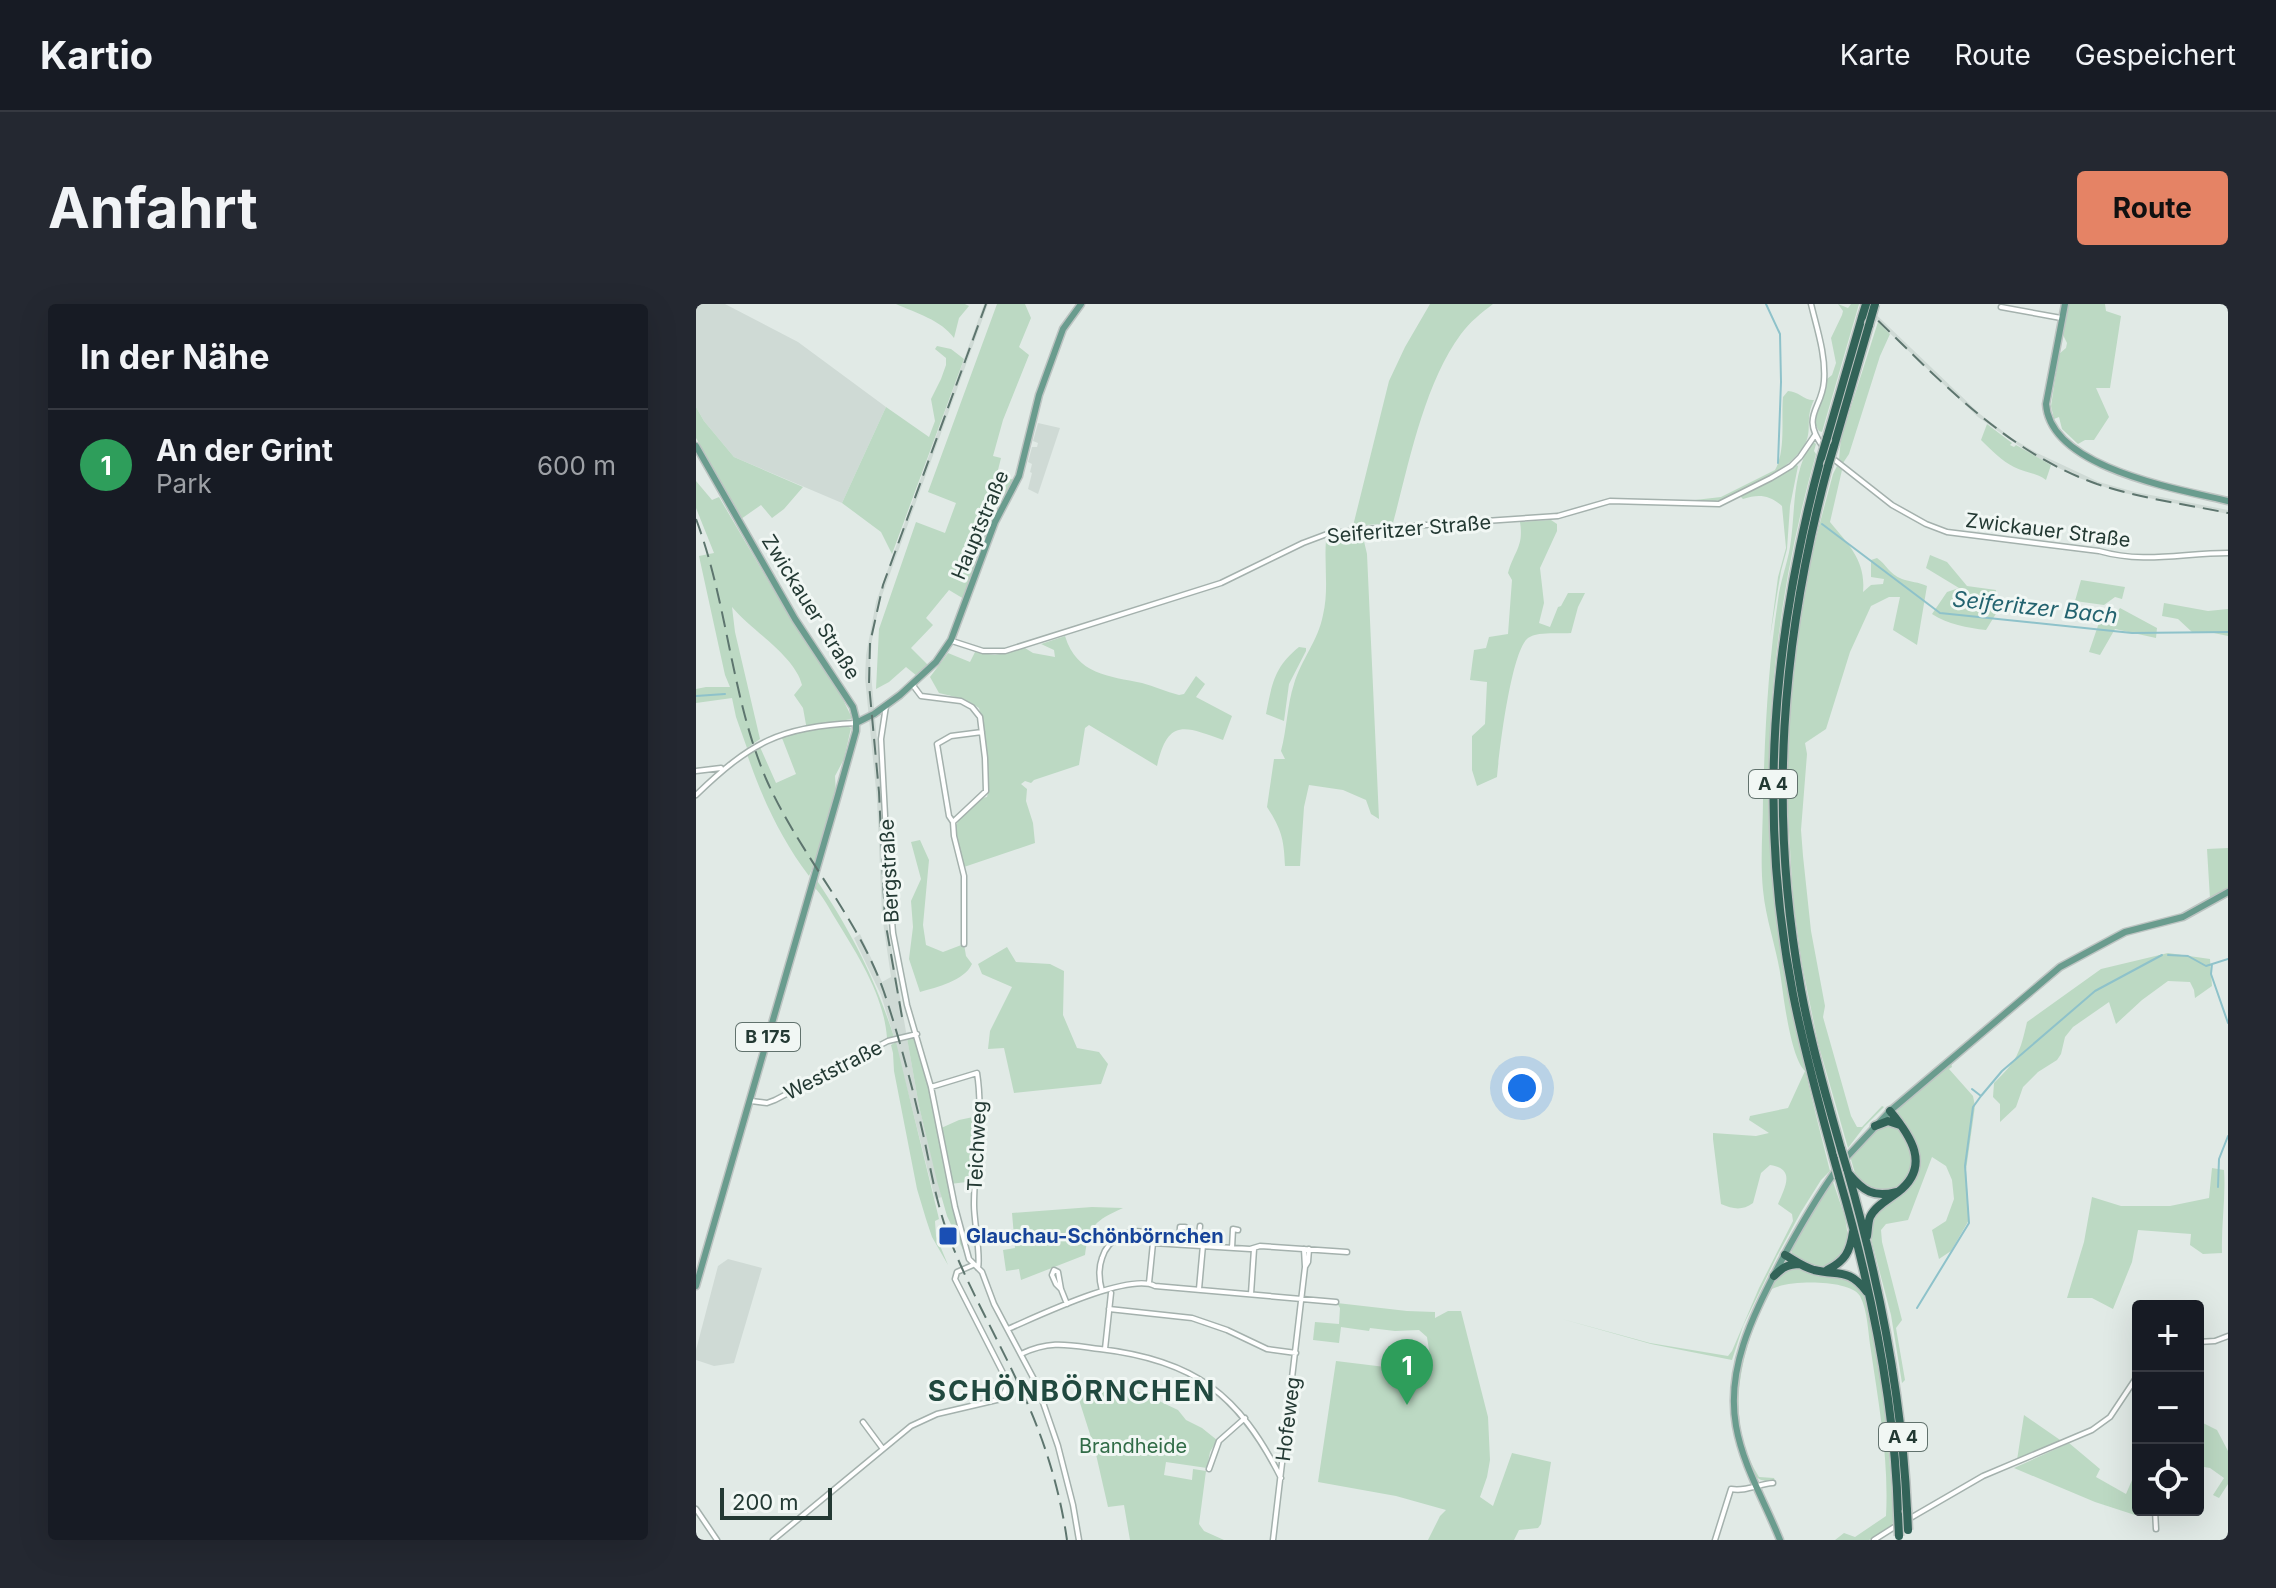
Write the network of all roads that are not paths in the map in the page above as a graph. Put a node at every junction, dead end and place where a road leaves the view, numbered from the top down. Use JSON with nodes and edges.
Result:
{"nodes":[{"id":1,"x":1081,"y":304,"type":"edge"},
{"id":2,"x":1811,"y":304,"type":"edge"},
{"id":3,"x":1866,"y":304,"type":"edge"},
{"id":4,"x":1875,"y":304,"type":"edge"},
{"id":5,"x":2065,"y":304,"type":"edge"},
{"id":6,"x":2003,"y":308,"type":"dead end"},
{"id":7,"x":2062,"y":318,"type":"junction"},
{"id":8,"x":1815,"y":435,"type":"junction"},
{"id":9,"x":696,"y":446,"type":"edge"},
{"id":10,"x":2228,"y":501,"type":"edge"},
{"id":11,"x":2228,"y":553,"type":"edge"},
{"id":12,"x":951,"y":640,"type":"junction"},
{"id":13,"x":912,"y":684,"type":"junction"},
{"id":14,"x":886,"y":706,"type":"junction"},
{"id":15,"x":856,"y":723,"type":"junction"},
{"id":16,"x":982,"y":732,"type":"junction"},
{"id":17,"x":724,"y":768,"type":"junction"},
{"id":18,"x":696,"y":771,"type":"edge"},
{"id":19,"x":696,"y":795,"type":"edge"},
{"id":20,"x":953,"y":822,"type":"junction"},
{"id":21,"x":2228,"y":892,"type":"edge"},
{"id":22,"x":963,"y":942,"type":"dead end"},
{"id":23,"x":917,"y":1034,"type":"junction"},
{"id":24,"x":931,"y":1087,"type":"junction"},
{"id":25,"x":749,"y":1101,"type":"junction"},
{"id":26,"x":1890,"y":1111,"type":"junction"},
{"id":27,"x":1902,"y":1125,"type":"junction"},
{"id":28,"x":1875,"y":1126,"type":"junction"},
{"id":29,"x":1845,"y":1173,"type":"junction"},
{"id":30,"x":1900,"y":1191,"type":"junction"},
{"id":31,"x":1200,"y":1226,"type":"dead end"},
{"id":32,"x":1185,"y":1227,"type":"dead end"},
{"id":33,"x":1854,"y":1227,"type":"junction"},
{"id":34,"x":1238,"y":1230,"type":"dead end"},
{"id":35,"x":1866,"y":1240,"type":"junction"},
{"id":36,"x":1153,"y":1243,"type":"junction"},
{"id":37,"x":1179,"y":1244,"type":"junction"},
{"id":38,"x":976,"y":1245,"type":"junction"},
{"id":39,"x":1201,"y":1245,"type":"junction"},
{"id":40,"x":966,"y":1246,"type":"junction"},
{"id":41,"x":1232,"y":1248,"type":"junction"},
{"id":42,"x":1254,"y":1249,"type":"junction"},
{"id":43,"x":1307,"y":1249,"type":"junction"},
{"id":44,"x":1347,"y":1252,"type":"dead end"},
{"id":45,"x":1785,"y":1255,"type":"junction"},
{"id":46,"x":1801,"y":1264,"type":"junction"},
{"id":47,"x":975,"y":1266,"type":"junction"},
{"id":48,"x":1826,"y":1271,"type":"junction"},
{"id":49,"x":1774,"y":1276,"type":"junction"},
{"id":50,"x":1149,"y":1283,"type":"junction"},
{"id":51,"x":696,"y":1286,"type":"edge"},
{"id":52,"x":1061,"y":1289,"type":"dead end"},
{"id":53,"x":1199,"y":1289,"type":"junction"},
{"id":54,"x":1102,"y":1291,"type":"junction"},
{"id":55,"x":1111,"y":1293,"type":"dead end"},
{"id":56,"x":1251,"y":1294,"type":"junction"},
{"id":57,"x":1870,"y":1295,"type":"junction"},
{"id":58,"x":1302,"y":1297,"type":"junction"},
{"id":59,"x":1336,"y":1302,"type":"dead end"},
{"id":60,"x":1067,"y":1304,"type":"junction"},
{"id":61,"x":1109,"y":1309,"type":"junction"},
{"id":62,"x":1008,"y":1329,"type":"junction"},
{"id":63,"x":2228,"y":1336,"type":"edge"},
{"id":64,"x":2204,"y":1342,"type":"edge"},
{"id":65,"x":1105,"y":1349,"type":"junction"},
{"id":66,"x":1296,"y":1353,"type":"junction"},
{"id":67,"x":1021,"y":1354,"type":"junction"},
{"id":68,"x":2132,"y":1384,"type":"edge"},
{"id":69,"x":1245,"y":1418,"type":"junction"},
{"id":70,"x":863,"y":1422,"type":"dead end"},
{"id":71,"x":883,"y":1449,"type":"junction"},
{"id":72,"x":1209,"y":1469,"type":"dead end"},
{"id":73,"x":1281,"y":1478,"type":"junction"},
{"id":74,"x":1773,"y":1483,"type":"dead end"},
{"id":75,"x":1756,"y":1486,"type":"junction"},
{"id":76,"x":696,"y":1509,"type":"edge"},
{"id":77,"x":2155,"y":1516,"type":"edge"},
{"id":78,"x":2156,"y":1529,"type":"dead end"},
{"id":79,"x":1903,"y":1536,"type":"edge"},
{"id":80,"x":717,"y":1540,"type":"edge"},
{"id":81,"x":773,"y":1540,"type":"edge"},
{"id":82,"x":1079,"y":1540,"type":"edge"},
{"id":83,"x":1273,"y":1540,"type":"edge"},
{"id":84,"x":1715,"y":1540,"type":"edge"},
{"id":85,"x":1780,"y":1540,"type":"edge"},
{"id":86,"x":1874,"y":1540,"type":"edge"}],
"edges":[{"from":1,"to":12,"type":"main road","name":"Hauptstraße"},
{"from":2,"to":8,"type":"street"},
{"from":3,"to":29,"type":"highway","number":"A 4","bridge":true},
{"from":4,"to":29,"type":"highway","number":"A 4","bridge":true},
{"from":5,"to":7,"type":"main road"},
{"from":6,"to":7,"type":"street"},
{"from":7,"to":10,"type":"main road"},
{"from":8,"to":11,"type":"street","name":"Zwickauer Straße"},
{"from":8,"to":12,"type":"street","name":"Seiferitzer Straße"},
{"from":9,"to":15,"type":"main road","name":"Zwickauer Straße"},
{"from":12,"to":13,"type":"main road","name":"Hauptstraße"},
{"from":13,"to":14,"type":"main road","name":"Hauptstraße"},
{"from":13,"to":16,"type":"street"},
{"from":14,"to":15,"type":"main road","name":"Hauptstraße"},
{"from":14,"to":23,"type":"street","name":"Bergstraße"},
{"from":15,"to":17,"type":"street"},
{"from":15,"to":25,"type":"main road","number":"B 175"},
{"from":16,"to":20,"type":"street"},
{"from":16,"to":20,"type":"street"},
{"from":17,"to":18,"type":"street"},
{"from":17,"to":19,"type":"street"},
{"from":20,"to":22,"type":"street"},
{"from":21,"to":26,"type":"main road"},
{"from":23,"to":24,"type":"street","name":"Bergstraße"},
{"from":23,"to":25,"type":"street","name":"Weststraße"},
{"from":24,"to":38,"type":"street","name":"Teichweg"},
{"from":24,"to":40,"type":"street","name":"Bergstraße"},
{"from":25,"to":51,"type":"main road","number":"B 175"},
{"from":26,"to":27,"type":"highway"},
{"from":26,"to":28,"type":"main road"},
{"from":27,"to":28,"type":"highway"},
{"from":27,"to":30,"type":"highway"},
{"from":28,"to":45,"type":"main road"},
{"from":29,"to":30,"type":"highway"},
{"from":29,"to":33,"type":"highway","number":"A 4"},
{"from":29,"to":35,"type":"highway","number":"A 4"},
{"from":30,"to":35,"type":"highway"},
{"from":31,"to":39,"type":"street"},
{"from":32,"to":37,"type":"street"},
{"from":33,"to":48,"type":"highway"},
{"from":33,"to":57,"type":"highway","number":"A 4"},
{"from":34,"to":41,"type":"street"},
{"from":35,"to":79,"type":"highway","number":"A 4","bridge":true},
{"from":36,"to":37,"type":"street"},
{"from":36,"to":50,"type":"street"},
{"from":36,"to":54,"type":"street"},
{"from":37,"to":39,"type":"street"},
{"from":38,"to":40,"type":"street"},
{"from":38,"to":47,"type":"street","name":"Teichweg"},
{"from":39,"to":41,"type":"street"},
{"from":39,"to":53,"type":"street"},
{"from":40,"to":47,"type":"street","name":"Bergstraße"},
{"from":41,"to":42,"type":"street"},
{"from":42,"to":43,"type":"street"},
{"from":42,"to":56,"type":"street"},
{"from":43,"to":44,"type":"street"},
{"from":43,"to":58,"type":"street","name":"Hofeweg"},
{"from":45,"to":46,"type":"highway"},
{"from":45,"to":49,"type":"main road"},
{"from":46,"to":48,"type":"highway"},
{"from":46,"to":49,"type":"highway"},
{"from":47,"to":62,"type":"street","name":"Bergstraße"},
{"from":47,"to":71,"type":"street"},
{"from":48,"to":57,"type":"highway"},
{"from":49,"to":75,"type":"main road"},
{"from":50,"to":53,"type":"street"},
{"from":50,"to":54,"type":"street"},
{"from":52,"to":60,"type":"street"},
{"from":53,"to":56,"type":"street"},
{"from":54,"to":60,"type":"street"},
{"from":55,"to":61,"type":"street"},
{"from":56,"to":58,"type":"street"},
{"from":57,"to":79,"type":"highway","number":"A 4","bridge":true},
{"from":58,"to":59,"type":"street"},
{"from":58,"to":66,"type":"street","name":"Hofeweg"},
{"from":60,"to":62,"type":"street"},
{"from":61,"to":65,"type":"street"},
{"from":61,"to":66,"type":"street"},
{"from":62,"to":67,"type":"street","name":"Bergstraße"},
{"from":63,"to":64,"type":"street"},
{"from":65,"to":67,"type":"street"},
{"from":65,"to":69,"type":"street"},
{"from":66,"to":73,"type":"street","name":"Hofeweg"},
{"from":67,"to":82,"type":"street","name":"Bergstraße"},
{"from":68,"to":86,"type":"street"},
{"from":69,"to":72,"type":"street"},
{"from":69,"to":73,"type":"street"},
{"from":70,"to":71,"type":"street"},
{"from":71,"to":81,"type":"street"},
{"from":73,"to":83,"type":"street","name":"Hofeweg"},
{"from":74,"to":75,"type":"street"},
{"from":75,"to":84,"type":"street"},
{"from":75,"to":85,"type":"main road"},
{"from":76,"to":80,"type":"street"},
{"from":77,"to":78,"type":"street"}]}
